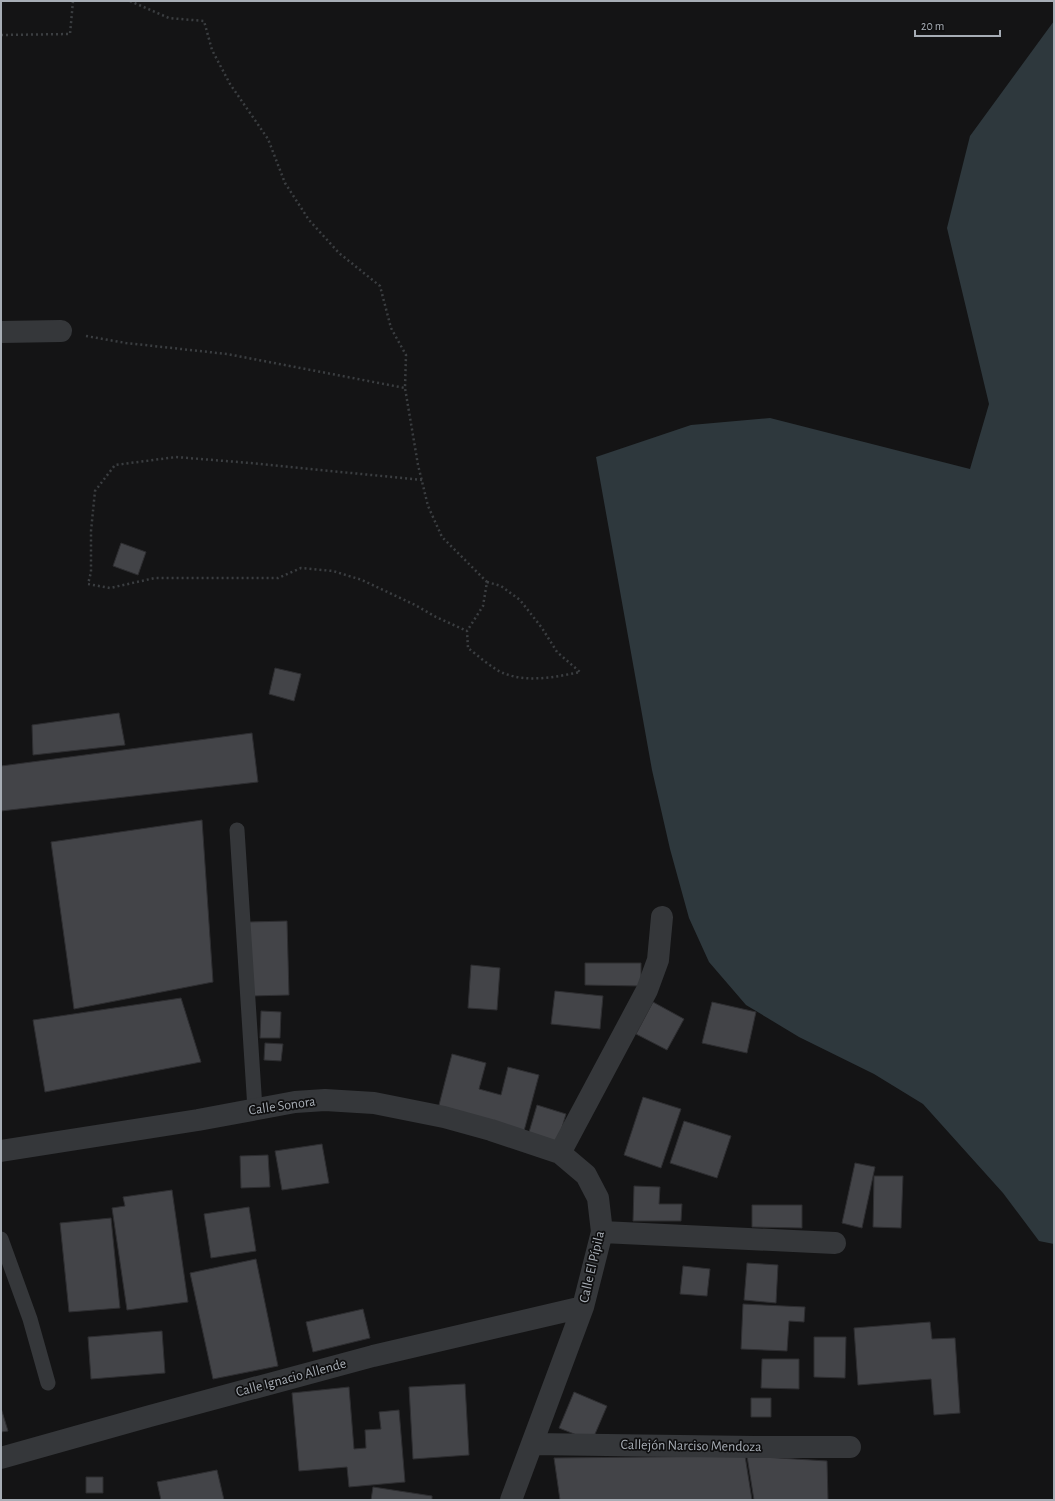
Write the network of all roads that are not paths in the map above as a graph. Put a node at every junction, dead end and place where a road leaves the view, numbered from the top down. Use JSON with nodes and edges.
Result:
{"nodes":[{"id":1,"x":61,"y":331,"type":"road end"},
{"id":2,"x":1,"y":332,"type":"edge"},
{"id":3,"x":237,"y":830,"type":"dead end"},
{"id":4,"x":662,"y":917,"type":"dead end"},
{"id":5,"x":255,"y":1109,"type":"junction"},
{"id":6,"x":1,"y":1151,"type":"edge"},
{"id":7,"x":560,"y":1153,"type":"junction"},
{"id":8,"x":602,"y":1232,"type":"junction"},
{"id":9,"x":1,"y":1239,"type":"edge"},
{"id":10,"x":835,"y":1243,"type":"dead end"},
{"id":11,"x":583,"y":1307,"type":"junction"},
{"id":12,"x":48,"y":1383,"type":"dead end"},
{"id":13,"x":533,"y":1444,"type":"junction"},
{"id":14,"x":850,"y":1447,"type":"dead end"},
{"id":15,"x":1,"y":1458,"type":"edge"},
{"id":16,"x":511,"y":1500,"type":"edge"}],
"edges":[{"from":1,"to":2,"type":"street"},
{"from":3,"to":5,"type":"lane"},
{"from":4,"to":7,"type":"street"},
{"from":5,"to":6,"type":"street","name":"Calle Sonora"},
{"from":5,"to":7,"type":"street","name":"Calle Sonora"},
{"from":7,"to":8,"type":"street","name":"Calle El Pípila"},
{"from":8,"to":10,"type":"street"},
{"from":8,"to":11,"type":"street","name":"Calle El Pípila"},
{"from":9,"to":12,"type":"lane"},
{"from":11,"to":13,"type":"street","name":"Calle El Pípila"},
{"from":11,"to":15,"type":"street","name":"Calle Ignacio Allende"},
{"from":13,"to":14,"type":"street","name":"Callejón Narciso Mendoza"},
{"from":13,"to":16,"type":"street","name":"Calle El Pípila"}]}
